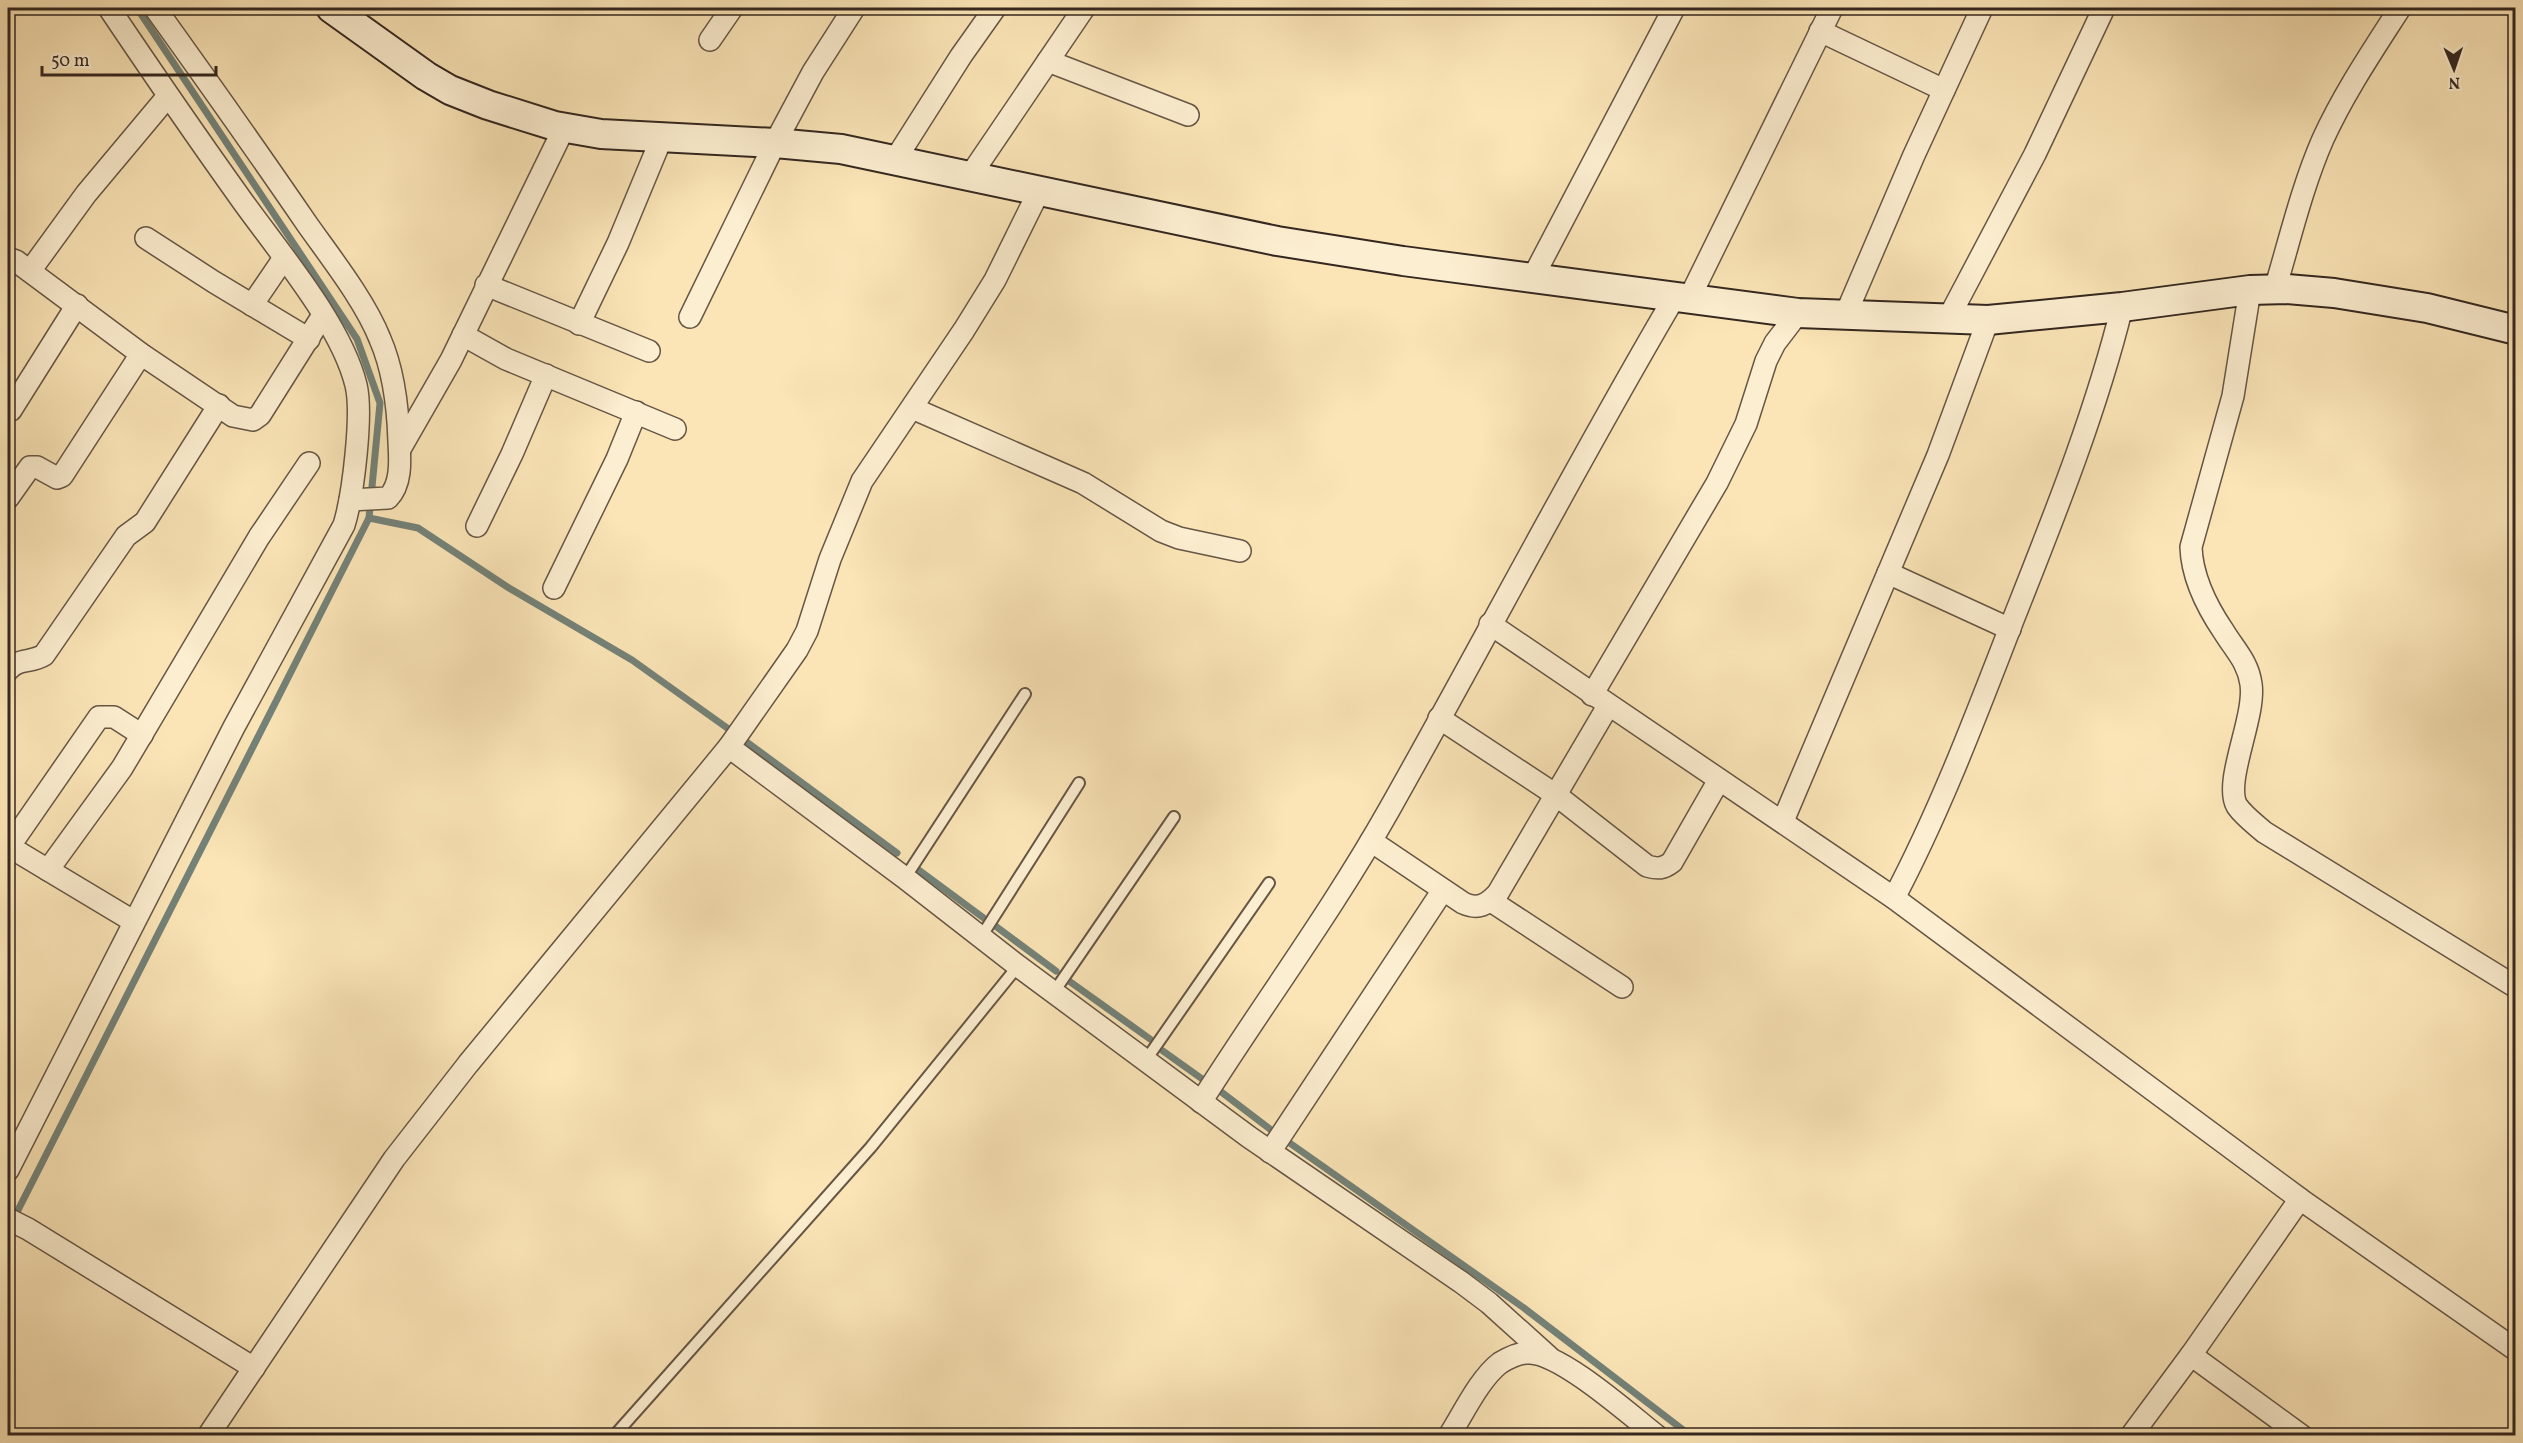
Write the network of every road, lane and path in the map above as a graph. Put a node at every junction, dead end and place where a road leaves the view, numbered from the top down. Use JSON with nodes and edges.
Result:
{"nodes":[{"id":1,"x":109,"y":8,"type":"edge"},
{"id":2,"x":155,"y":8,"type":"edge"},
{"id":3,"x":334,"y":8,"type":"edge"},
{"id":4,"x":732,"y":8,"type":"edge"},
{"id":5,"x":855,"y":8,"type":"edge"},
{"id":6,"x":995,"y":8,"type":"edge"},
{"id":7,"x":1084,"y":8,"type":"edge"},
{"id":8,"x":1674,"y":8,"type":"edge"},
{"id":9,"x":1832,"y":8,"type":"edge"},
{"id":10,"x":1982,"y":8,"type":"edge"},
{"id":11,"x":2104,"y":8,"type":"edge"},
{"id":12,"x":2400,"y":8,"type":"edge"},
{"id":13,"x":1820,"y":31,"type":"junction"},
{"id":14,"x":710,"y":40,"type":"dead end"},
{"id":15,"x":1048,"y":61,"type":"junction"},
{"id":16,"x":1944,"y":90,"type":"junction"},
{"id":17,"x":168,"y":96,"type":"junction"},
{"id":18,"x":1188,"y":115,"type":"dead end"},
{"id":19,"x":564,"y":128,"type":"junction"},
{"id":20,"x":662,"y":137,"type":"junction"},
{"id":21,"x":775,"y":143,"type":"junction"},
{"id":22,"x":895,"y":160,"type":"junction"},
{"id":23,"x":970,"y":176,"type":"junction"},
{"id":24,"x":1039,"y":191,"type":"junction"},
{"id":25,"x":146,"y":237,"type":"dead end"},
{"id":26,"x":8,"y":258,"type":"edge"},
{"id":27,"x":284,"y":258,"type":"junction"},
{"id":28,"x":30,"y":271,"type":"junction"},
{"id":29,"x":1532,"y":279,"type":"junction"},
{"id":30,"x":486,"y":285,"type":"junction"},
{"id":31,"x":2262,"y":290,"type":"junction"},
{"id":32,"x":1681,"y":299,"type":"junction"},
{"id":33,"x":77,"y":305,"type":"junction"},
{"id":34,"x":252,"y":305,"type":"junction"},
{"id":35,"x":2122,"y":307,"type":"junction"},
{"id":36,"x":1798,"y":313,"type":"junction"},
{"id":37,"x":323,"y":315,"type":"junction"},
{"id":38,"x":1845,"y":316,"type":"junction"},
{"id":39,"x":690,"y":317,"type":"dead end"},
{"id":40,"x":1948,"y":319,"type":"junction"},
{"id":41,"x":1988,"y":320,"type":"junction"},
{"id":42,"x":579,"y":324,"type":"junction"},
{"id":43,"x":2516,"y":330,"type":"edge"},
{"id":44,"x":463,"y":335,"type":"junction"},
{"id":45,"x":309,"y":339,"type":"junction"},
{"id":46,"x":649,"y":351,"type":"dead end"},
{"id":47,"x":141,"y":354,"type":"junction"},
{"id":48,"x":546,"y":375,"type":"junction"},
{"id":49,"x":219,"y":405,"type":"junction"},
{"id":50,"x":912,"y":408,"type":"junction"},
{"id":51,"x":11,"y":410,"type":"dead end"},
{"id":52,"x":636,"y":412,"type":"junction"},
{"id":53,"x":675,"y":429,"type":"dead end"},
{"id":54,"x":400,"y":449,"type":"junction"},
{"id":55,"x":309,"y":463,"type":"dead end"},
{"id":56,"x":8,"y":498,"type":"edge"},
{"id":57,"x":355,"y":500,"type":"junction"},
{"id":58,"x":477,"y":526,"type":"dead end"},
{"id":59,"x":1240,"y":551,"type":"dead end"},
{"id":60,"x":1888,"y":573,"type":"junction"},
{"id":61,"x":554,"y":588,"type":"dead end"},
{"id":62,"x":1490,"y":624,"type":"junction"},
{"id":63,"x":2010,"y":629,"type":"junction"},
{"id":64,"x":8,"y":670,"type":"edge"},
{"id":65,"x":1025,"y":694,"type":"dead end"},
{"id":66,"x":1600,"y":700,"type":"junction"},
{"id":67,"x":1439,"y":718,"type":"junction"},
{"id":68,"x":142,"y":735,"type":"junction"},
{"id":69,"x":729,"y":747,"type":"junction"},
{"id":70,"x":1719,"y":780,"type":"junction"},
{"id":71,"x":1079,"y":783,"type":"dead end"},
{"id":72,"x":1556,"y":795,"type":"junction"},
{"id":73,"x":1174,"y":817,"type":"dead end"},
{"id":74,"x":1783,"y":821,"type":"junction"},
{"id":75,"x":1371,"y":841,"type":"junction"},
{"id":76,"x":8,"y":846,"type":"edge"},
{"id":77,"x":48,"y":870,"type":"junction"},
{"id":78,"x":905,"y":878,"type":"junction"},
{"id":79,"x":1269,"y":883,"type":"dead end"},
{"id":80,"x":1443,"y":890,"type":"junction"},
{"id":81,"x":1894,"y":898,"type":"junction"},
{"id":82,"x":1491,"y":901,"type":"junction"},
{"id":83,"x":133,"y":921,"type":"junction"},
{"id":84,"x":981,"y":936,"type":"junction"},
{"id":85,"x":1018,"y":966,"type":"junction"},
{"id":86,"x":1622,"y":987,"type":"dead end"},
{"id":87,"x":2516,"y":987,"type":"edge"},
{"id":88,"x":1054,"y":992,"type":"junction"},
{"id":89,"x":1146,"y":1060,"type":"junction"},
{"id":90,"x":1201,"y":1102,"type":"junction"},
{"id":91,"x":1270,"y":1152,"type":"junction"},
{"id":92,"x":8,"y":1170,"type":"edge"},
{"id":93,"x":2300,"y":1200,"type":"junction"},
{"id":94,"x":8,"y":1219,"type":"edge"},
{"id":95,"x":2516,"y":1350,"type":"edge"},
{"id":96,"x":2191,"y":1355,"type":"junction"},
{"id":97,"x":1549,"y":1357,"type":"junction"},
{"id":98,"x":254,"y":1368,"type":"junction"},
{"id":99,"x":208,"y":1436,"type":"edge"},
{"id":100,"x":614,"y":1436,"type":"edge"},
{"id":101,"x":1449,"y":1436,"type":"edge"},
{"id":102,"x":1657,"y":1436,"type":"edge"},
{"id":103,"x":2131,"y":1436,"type":"edge"},
{"id":104,"x":2302,"y":1436,"type":"edge"}],
"edges":[{"from":1,"to":17,"type":"street"},
{"from":2,"to":54,"type":"street"},
{"from":3,"to":19,"type":"street"},
{"from":4,"to":14,"type":"street"},
{"from":5,"to":21,"type":"street"},
{"from":6,"to":22,"type":"street"},
{"from":7,"to":15,"type":"street"},
{"from":8,"to":29,"type":"street"},
{"from":9,"to":13,"type":"street"},
{"from":10,"to":16,"type":"street"},
{"from":11,"to":40,"type":"street"},
{"from":12,"to":31,"type":"street"},
{"from":13,"to":16,"type":"street"},
{"from":13,"to":32,"type":"street"},
{"from":15,"to":18,"type":"street"},
{"from":15,"to":23,"type":"street"},
{"from":16,"to":38,"type":"street"},
{"from":17,"to":27,"type":"street"},
{"from":17,"to":28,"type":"street"},
{"from":19,"to":20,"type":"street"},
{"from":19,"to":30,"type":"street"},
{"from":20,"to":21,"type":"street"},
{"from":20,"to":42,"type":"street"},
{"from":21,"to":22,"type":"street"},
{"from":21,"to":39,"type":"street"},
{"from":22,"to":23,"type":"street"},
{"from":23,"to":24,"type":"street"},
{"from":24,"to":29,"type":"street"},
{"from":24,"to":50,"type":"street"},
{"from":25,"to":34,"type":"street"},
{"from":26,"to":28,"type":"street"},
{"from":27,"to":34,"type":"street"},
{"from":27,"to":37,"type":"street"},
{"from":28,"to":33,"type":"street"},
{"from":29,"to":32,"type":"street"},
{"from":30,"to":42,"type":"street"},
{"from":30,"to":44,"type":"street"},
{"from":31,"to":35,"type":"street"},
{"from":31,"to":43,"type":"street"},
{"from":31,"to":87,"type":"street"},
{"from":32,"to":36,"type":"street"},
{"from":32,"to":62,"type":"street"},
{"from":33,"to":47,"type":"street"},
{"from":33,"to":51,"type":"street"},
{"from":34,"to":45,"type":"street"},
{"from":35,"to":41,"type":"street"},
{"from":35,"to":63,"type":"street"},
{"from":36,"to":38,"type":"street"},
{"from":36,"to":66,"type":"street"},
{"from":37,"to":45,"type":"street"},
{"from":37,"to":57,"type":"street"},
{"from":38,"to":40,"type":"street"},
{"from":40,"to":41,"type":"street"},
{"from":41,"to":60,"type":"street"},
{"from":42,"to":46,"type":"street"},
{"from":44,"to":48,"type":"street"},
{"from":44,"to":54,"type":"street"},
{"from":45,"to":49,"type":"street"},
{"from":47,"to":49,"type":"street"},
{"from":47,"to":56,"type":"street"},
{"from":48,"to":52,"type":"street"},
{"from":48,"to":58,"type":"street"},
{"from":49,"to":64,"type":"street"},
{"from":50,"to":59,"type":"street"},
{"from":50,"to":69,"type":"street"},
{"from":52,"to":53,"type":"street"},
{"from":52,"to":61,"type":"street"},
{"from":54,"to":57,"type":"street"},
{"from":55,"to":68,"type":"street"},
{"from":57,"to":83,"type":"street"},
{"from":60,"to":63,"type":"street"},
{"from":60,"to":74,"type":"street"},
{"from":62,"to":66,"type":"street"},
{"from":62,"to":67,"type":"street"},
{"from":63,"to":81,"type":"street"},
{"from":65,"to":78,"type":"lane"},
{"from":66,"to":70,"type":"street"},
{"from":66,"to":72,"type":"street"},
{"from":67,"to":72,"type":"street"},
{"from":67,"to":75,"type":"street"},
{"from":68,"to":76,"type":"street"},
{"from":68,"to":77,"type":"street"},
{"from":69,"to":78,"type":"street"},
{"from":69,"to":98,"type":"street"},
{"from":70,"to":72,"type":"street"},
{"from":70,"to":74,"type":"street"},
{"from":71,"to":84,"type":"lane"},
{"from":72,"to":82,"type":"street"},
{"from":73,"to":88,"type":"lane"},
{"from":74,"to":81,"type":"street"},
{"from":75,"to":80,"type":"street"},
{"from":75,"to":90,"type":"street"},
{"from":76,"to":77,"type":"street"},
{"from":77,"to":83,"type":"street"},
{"from":78,"to":84,"type":"street"},
{"from":79,"to":89,"type":"lane"},
{"from":80,"to":82,"type":"street"},
{"from":80,"to":91,"type":"street"},
{"from":81,"to":93,"type":"street"},
{"from":82,"to":86,"type":"street"},
{"from":83,"to":92,"type":"street"},
{"from":84,"to":85,"type":"street"},
{"from":85,"to":88,"type":"street"},
{"from":85,"to":100,"type":"lane"},
{"from":88,"to":89,"type":"street"},
{"from":89,"to":90,"type":"street"},
{"from":90,"to":91,"type":"street"},
{"from":91,"to":97,"type":"street"},
{"from":93,"to":95,"type":"street"},
{"from":93,"to":96,"type":"street"},
{"from":94,"to":98,"type":"street"},
{"from":96,"to":103,"type":"street"},
{"from":96,"to":104,"type":"street"},
{"from":97,"to":101,"type":"street"},
{"from":97,"to":102,"type":"street"},
{"from":98,"to":99,"type":"street"}]}
